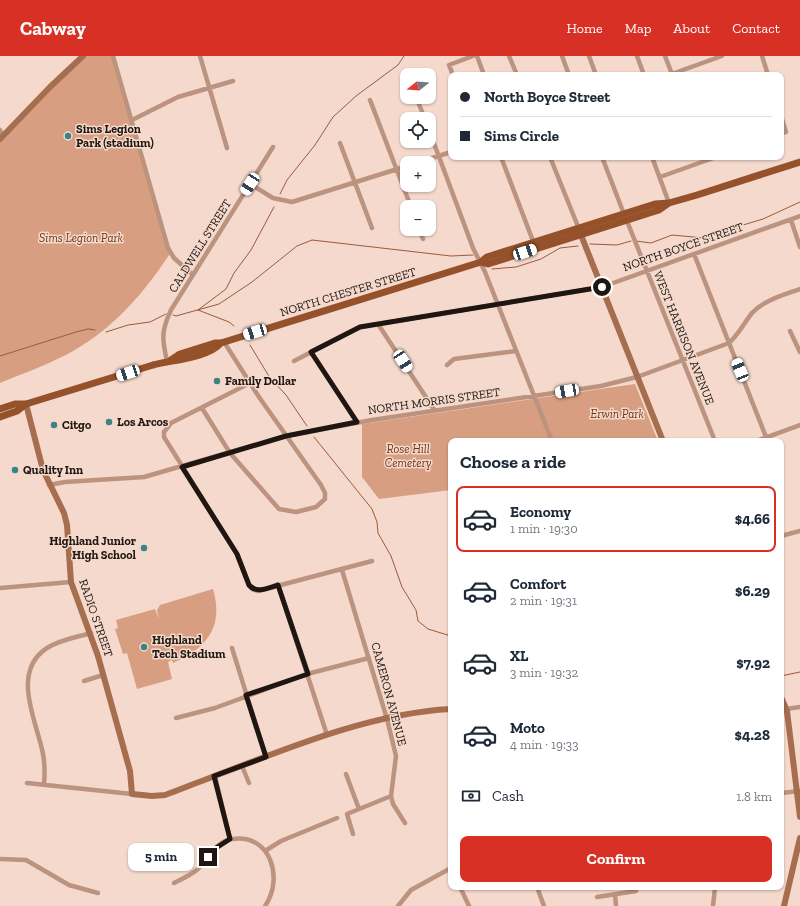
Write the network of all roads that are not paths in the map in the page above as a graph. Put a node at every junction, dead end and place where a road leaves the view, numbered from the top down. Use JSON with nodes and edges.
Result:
{"nodes":[{"id":1,"x":83,"y":56,"type":"edge"},
{"id":2,"x":113,"y":56,"type":"edge"},
{"id":3,"x":200,"y":56,"type":"edge"},
{"id":4,"x":473,"y":56,"type":"edge"},
{"id":5,"x":477,"y":56,"type":"edge"},
{"id":6,"x":509,"y":56,"type":"edge"},
{"id":7,"x":562,"y":56,"type":"edge"},
{"id":8,"x":589,"y":56,"type":"edge"},
{"id":9,"x":637,"y":56,"type":"edge"},
{"id":10,"x":665,"y":56,"type":"edge"},
{"id":11,"x":722,"y":56,"type":"edge"},
{"id":12,"x":762,"y":56,"type":"edge"},
{"id":13,"x":711,"y":58,"type":"edge"},
{"id":14,"x":452,"y":72,"type":"edge"},
{"id":15,"x":483,"y":72,"type":"edge"},
{"id":16,"x":516,"y":72,"type":"edge"},
{"id":17,"x":568,"y":72,"type":"edge"},
{"id":18,"x":595,"y":72,"type":"edge"},
{"id":19,"x":643,"y":72,"type":"edge"},
{"id":20,"x":669,"y":72,"type":"edge"},
{"id":21,"x":675,"y":72,"type":"edge"},
{"id":22,"x":767,"y":72,"type":"edge"},
{"id":23,"x":232,"y":81,"type":"dead end"},
{"id":24,"x":210,"y":88,"type":"junction"},
{"id":25,"x":370,"y":100,"type":"dead end"},
{"id":26,"x":132,"y":120,"type":"junction"},
{"id":27,"x":1,"y":135,"type":"edge"},
{"id":28,"x":340,"y":143,"type":"dead end"},
{"id":29,"x":273,"y":147,"type":"dead end"},
{"id":30,"x":227,"y":148,"type":"dead end"},
{"id":31,"x":436,"y":148,"type":"edge"},
{"id":32,"x":448,"y":153,"type":"edge"},
{"id":33,"x":439,"y":156,"type":"junction"},
{"id":34,"x":436,"y":157,"type":"edge"},
{"id":35,"x":502,"y":160,"type":"edge"},
{"id":36,"x":551,"y":160,"type":"edge"},
{"id":37,"x":603,"y":160,"type":"edge"},
{"id":38,"x":653,"y":160,"type":"edge"},
{"id":39,"x":708,"y":160,"type":"edge"},
{"id":40,"x":800,"y":162,"type":"edge"},
{"id":41,"x":400,"y":169,"type":"edge"},
{"id":42,"x":397,"y":170,"type":"junction"},
{"id":43,"x":660,"y":177,"type":"junction"},
{"id":44,"x":355,"y":183,"type":"junction"},
{"id":45,"x":250,"y":184,"type":"junction"},
{"id":46,"x":408,"y":200,"type":"edge"},
{"id":47,"x":669,"y":202,"type":"junction"},
{"id":48,"x":800,"y":216,"type":"edge"},
{"id":49,"x":625,"y":217,"type":"junction"},
{"id":50,"x":791,"y":220,"type":"junction"},
{"id":51,"x":372,"y":228,"type":"dead end"},
{"id":52,"x":580,"y":231,"type":"junction"},
{"id":53,"x":422,"y":236,"type":"edge"},
{"id":54,"x":423,"y":239,"type":"dead end"},
{"id":55,"x":533,"y":241,"type":"junction"},
{"id":56,"x":800,"y":247,"type":"edge"},
{"id":57,"x":694,"y":254,"type":"junction"},
{"id":58,"x":481,"y":262,"type":"junction"},
{"id":59,"x":646,"y":270,"type":"junction"},
{"id":60,"x":193,"y":275,"type":"junction"},
{"id":61,"x":602,"y":287,"type":"junction"},
{"id":62,"x":800,"y":289,"type":"edge"},
{"id":63,"x":498,"y":305,"type":"junction"},
{"id":64,"x":378,"y":324,"type":"junction"},
{"id":65,"x":790,"y":331,"type":"dead end"},
{"id":66,"x":223,"y":343,"type":"junction"},
{"id":67,"x":729,"y":343,"type":"junction"},
{"id":68,"x":516,"y":351,"type":"junction"},
{"id":69,"x":311,"y":352,"type":"junction"},
{"id":70,"x":800,"y":352,"type":"edge"},
{"id":71,"x":169,"y":360,"type":"junction"},
{"id":72,"x":294,"y":361,"type":"dead end"},
{"id":73,"x":683,"y":362,"type":"junction"},
{"id":74,"x":447,"y":365,"type":"dead end"},
{"id":75,"x":638,"y":377,"type":"junction"},
{"id":76,"x":250,"y":383,"type":"junction"},
{"id":77,"x":534,"y":396,"type":"junction"},
{"id":78,"x":26,"y":404,"type":"junction"},
{"id":79,"x":202,"y":408,"type":"junction"},
{"id":80,"x":0,"y":409,"type":"edge"},
{"id":81,"x":435,"y":411,"type":"junction"},
{"id":82,"x":0,"y":417,"type":"edge"},
{"id":83,"x":357,"y":422,"type":"junction"},
{"id":84,"x":800,"y":425,"type":"edge"},
{"id":85,"x":286,"y":436,"type":"junction"},
{"id":86,"x":551,"y":438,"type":"edge"},
{"id":87,"x":661,"y":438,"type":"edge"},
{"id":88,"x":714,"y":438,"type":"edge"},
{"id":89,"x":766,"y":438,"type":"edge"},
{"id":90,"x":768,"y":438,"type":"edge"},
{"id":91,"x":230,"y":453,"type":"junction"},
{"id":92,"x":182,"y":467,"type":"junction"},
{"id":93,"x":49,"y":485,"type":"junction"},
{"id":94,"x":800,"y":531,"type":"edge"},
{"id":95,"x":784,"y":535,"type":"edge"},
{"id":96,"x":372,"y":561,"type":"dead end"},
{"id":97,"x":342,"y":570,"type":"junction"},
{"id":98,"x":71,"y":582,"type":"junction"},
{"id":99,"x":278,"y":585,"type":"junction"},
{"id":100,"x":0,"y":588,"type":"edge"},
{"id":101,"x":91,"y":633,"type":"junction"},
{"id":102,"x":232,"y":648,"type":"dead end"},
{"id":103,"x":369,"y":658,"type":"junction"},
{"id":104,"x":308,"y":674,"type":"junction"},
{"id":105,"x":103,"y":675,"type":"junction"},
{"id":106,"x":84,"y":681,"type":"dead end"},
{"id":107,"x":246,"y":695,"type":"junction"},
{"id":108,"x":800,"y":707,"type":"edge"},
{"id":109,"x":448,"y":709,"type":"edge"},
{"id":110,"x":784,"y":709,"type":"edge"},
{"id":111,"x":176,"y":718,"type":"dead end"},
{"id":112,"x":387,"y":719,"type":"junction"},
{"id":113,"x":327,"y":735,"type":"junction"},
{"id":114,"x":266,"y":757,"type":"junction"},
{"id":115,"x":242,"y":766,"type":"junction"},
{"id":116,"x":346,"y":774,"type":"dead end"},
{"id":117,"x":214,"y":776,"type":"junction"},
{"id":118,"x":27,"y":783,"type":"dead end"},
{"id":119,"x":249,"y":783,"type":"dead end"},
{"id":120,"x":44,"y":785,"type":"junction"},
{"id":121,"x":799,"y":791,"type":"edge"},
{"id":122,"x":784,"y":793,"type":"edge"},
{"id":123,"x":132,"y":794,"type":"junction"},
{"id":124,"x":391,"y":796,"type":"junction"},
{"id":125,"x":359,"y":809,"type":"junction"},
{"id":126,"x":800,"y":817,"type":"edge"},
{"id":127,"x":337,"y":818,"type":"dead end"},
{"id":128,"x":405,"y":823,"type":"dead end"},
{"id":129,"x":353,"y":834,"type":"dead end"},
{"id":130,"x":800,"y":838,"type":"edge"},
{"id":131,"x":230,"y":839,"type":"junction"},
{"id":132,"x":265,"y":851,"type":"junction"},
{"id":133,"x":0,"y":859,"type":"edge"},
{"id":134,"x":448,"y":870,"type":"edge"},
{"id":135,"x":174,"y":883,"type":"dead end"},
{"id":136,"x":461,"y":890,"type":"edge"},
{"id":137,"x":538,"y":890,"type":"edge"},
{"id":138,"x":636,"y":890,"type":"edge"},
{"id":139,"x":715,"y":890,"type":"edge"},
{"id":140,"x":98,"y":893,"type":"dead end"},
{"id":141,"x":615,"y":894,"type":"junction"},
{"id":142,"x":597,"y":897,"type":"dead end"},
{"id":143,"x":264,"y":906,"type":"edge"},
{"id":144,"x":398,"y":906,"type":"edge"},
{"id":145,"x":469,"y":906,"type":"edge"},
{"id":146,"x":544,"y":906,"type":"edge"},
{"id":147,"x":616,"y":906,"type":"edge"},
{"id":148,"x":713,"y":906,"type":"edge"},
{"id":149,"x":784,"y":906,"type":"edge"}],
"edges":[{"from":1,"to":27,"type":"street"},
{"from":2,"to":26,"type":"street"},
{"from":3,"to":24,"type":"street"},
{"from":4,"to":14,"type":"street"},
{"from":5,"to":15,"type":"street"},
{"from":6,"to":16,"type":"street"},
{"from":7,"to":17,"type":"street"},
{"from":8,"to":18,"type":"street"},
{"from":9,"to":19,"type":"street"},
{"from":10,"to":20,"type":"street"},
{"from":11,"to":13,"type":"street"},
{"from":12,"to":22,"type":"street"},
{"from":13,"to":21,"type":"street"},
{"from":23,"to":24,"type":"street"},
{"from":24,"to":26,"type":"street"},
{"from":24,"to":30,"type":"street"},
{"from":25,"to":42,"type":"street"},
{"from":26,"to":60,"type":"street"},
{"from":28,"to":44,"type":"street"},
{"from":29,"to":45,"type":"street","name":"CALDWELL STREET"},
{"from":31,"to":33,"type":"street"},
{"from":32,"to":33,"type":"street"},
{"from":33,"to":34,"type":"street"},
{"from":33,"to":58,"type":"street"},
{"from":35,"to":55,"type":"street"},
{"from":36,"to":52,"type":"street"},
{"from":37,"to":49,"type":"street","name":"WEST HARRISON AVENUE"},
{"from":38,"to":43,"type":"street"},
{"from":39,"to":43,"type":"street"},
{"from":40,"to":47,"type":"main road","name":"NORTH CHESTER STREET"},
{"from":41,"to":42,"type":"street"},
{"from":42,"to":44,"type":"street"},
{"from":42,"to":46,"type":"street"},
{"from":43,"to":47,"type":"street"},
{"from":44,"to":45,"type":"street"},
{"from":44,"to":51,"type":"street"},
{"from":45,"to":60,"type":"street","name":"CALDWELL STREET"},
{"from":47,"to":49,"type":"main road","name":"NORTH CHESTER STREET"},
{"from":48,"to":50,"type":"street","name":"NORTH BOYCE STREET"},
{"from":49,"to":52,"type":"main road","name":"NORTH CHESTER STREET"},
{"from":49,"to":59,"type":"street","name":"WEST HARRISON AVENUE"},
{"from":50,"to":56,"type":"street"},
{"from":50,"to":57,"type":"street","name":"NORTH BOYCE STREET"},
{"from":52,"to":55,"type":"main road","name":"NORTH CHESTER STREET"},
{"from":52,"to":58,"type":"main road","name":"NORTH CHESTER STREET"},
{"from":52,"to":61,"type":"street"},
{"from":53,"to":54,"type":"street"},
{"from":55,"to":58,"type":"main road","name":"NORTH CHESTER STREET"},
{"from":57,"to":59,"type":"street","name":"NORTH BOYCE STREET"},
{"from":57,"to":67,"type":"street"},
{"from":58,"to":63,"type":"street"},
{"from":58,"to":66,"type":"main road","name":"NORTH CHESTER STREET"},
{"from":59,"to":61,"type":"street","name":"NORTH BOYCE STREET"},
{"from":59,"to":73,"type":"street","name":"WEST HARRISON AVENUE"},
{"from":60,"to":71,"type":"street","name":"CALDWELL STREET"},
{"from":61,"to":63,"type":"street","name":"NORTH BOYCE STREET"},
{"from":61,"to":75,"type":"street"},
{"from":62,"to":67,"type":"street","name":"NORTH MORRIS STREET"},
{"from":63,"to":64,"type":"street","name":"NORTH BOYCE STREET"},
{"from":63,"to":68,"type":"street"},
{"from":64,"to":69,"type":"street","name":"NORTH BOYCE STREET"},
{"from":64,"to":81,"type":"street"},
{"from":65,"to":70,"type":"street"},
{"from":66,"to":71,"type":"main road","name":"NORTH CHESTER STREET"},
{"from":66,"to":76,"type":"street"},
{"from":67,"to":73,"type":"street","name":"NORTH MORRIS STREET"},
{"from":67,"to":89,"type":"street"},
{"from":68,"to":74,"type":"street"},
{"from":68,"to":77,"type":"street"},
{"from":69,"to":72,"type":"street","name":"NORTH BOYCE STREET"},
{"from":69,"to":83,"type":"street"},
{"from":71,"to":78,"type":"main road","name":"NORTH CHESTER STREET"},
{"from":73,"to":75,"type":"street","name":"NORTH MORRIS STREET"},
{"from":73,"to":88,"type":"street","name":"WEST HARRISON AVENUE"},
{"from":75,"to":77,"type":"street","name":"NORTH MORRIS STREET"},
{"from":75,"to":87,"type":"street"},
{"from":76,"to":79,"type":"street"},
{"from":76,"to":85,"type":"street"},
{"from":77,"to":81,"type":"street","name":"NORTH MORRIS STREET"},
{"from":77,"to":86,"type":"street"},
{"from":78,"to":80,"type":"main road","name":"NORTH CHESTER STREET"},
{"from":78,"to":82,"type":"main road","name":"NORTH CHESTER STREET"},
{"from":78,"to":93,"type":"street","name":"RADIO STREET"},
{"from":79,"to":91,"type":"street"},
{"from":79,"to":92,"type":"street"},
{"from":81,"to":83,"type":"street","name":"NORTH MORRIS STREET"},
{"from":83,"to":85,"type":"street","name":"NORTH MORRIS STREET"},
{"from":84,"to":90,"type":"street"},
{"from":85,"to":91,"type":"street","name":"NORTH MORRIS STREET"},
{"from":85,"to":91,"type":"street"},
{"from":91,"to":92,"type":"street","name":"NORTH MORRIS STREET"},
{"from":92,"to":93,"type":"street","name":"NORTH MORRIS STREET"},
{"from":92,"to":99,"type":"street"},
{"from":93,"to":98,"type":"street","name":"RADIO STREET"},
{"from":94,"to":95,"type":"street"},
{"from":96,"to":97,"type":"street"},
{"from":97,"to":99,"type":"street"},
{"from":97,"to":103,"type":"street","name":"CAMERON AVENUE"},
{"from":98,"to":100,"type":"street"},
{"from":98,"to":101,"type":"street","name":"RADIO STREET"},
{"from":99,"to":104,"type":"street"},
{"from":101,"to":105,"type":"street","name":"RADIO STREET"},
{"from":101,"to":120,"type":"street"},
{"from":102,"to":107,"type":"street"},
{"from":103,"to":104,"type":"street"},
{"from":103,"to":112,"type":"street","name":"CAMERON AVENUE"},
{"from":104,"to":107,"type":"street"},
{"from":104,"to":113,"type":"street"},
{"from":105,"to":106,"type":"street"},
{"from":105,"to":123,"type":"street","name":"RADIO STREET"},
{"from":107,"to":111,"type":"street"},
{"from":107,"to":114,"type":"street"},
{"from":108,"to":110,"type":"street"},
{"from":109,"to":112,"type":"street"},
{"from":110,"to":121,"type":"street"},
{"from":112,"to":113,"type":"street"},
{"from":112,"to":124,"type":"street","name":"CAMERON AVENUE"},
{"from":113,"to":114,"type":"street"},
{"from":114,"to":115,"type":"street"},
{"from":115,"to":117,"type":"street"},
{"from":115,"to":119,"type":"street"},
{"from":116,"to":125,"type":"street"},
{"from":117,"to":123,"type":"street"},
{"from":117,"to":131,"type":"street"},
{"from":118,"to":120,"type":"street"},
{"from":120,"to":123,"type":"street"},
{"from":121,"to":122,"type":"street"},
{"from":121,"to":126,"type":"street"},
{"from":124,"to":125,"type":"street"},
{"from":124,"to":128,"type":"street"},
{"from":125,"to":129,"type":"street"},
{"from":127,"to":132,"type":"street"},
{"from":130,"to":149,"type":"street"},
{"from":131,"to":132,"type":"street"},
{"from":131,"to":135,"type":"street"},
{"from":132,"to":143,"type":"street"},
{"from":133,"to":140,"type":"street"},
{"from":134,"to":144,"type":"street"},
{"from":136,"to":145,"type":"street"},
{"from":137,"to":146,"type":"street"},
{"from":138,"to":141,"type":"street"},
{"from":139,"to":148,"type":"street"},
{"from":141,"to":142,"type":"street"},
{"from":141,"to":147,"type":"street"}]}
